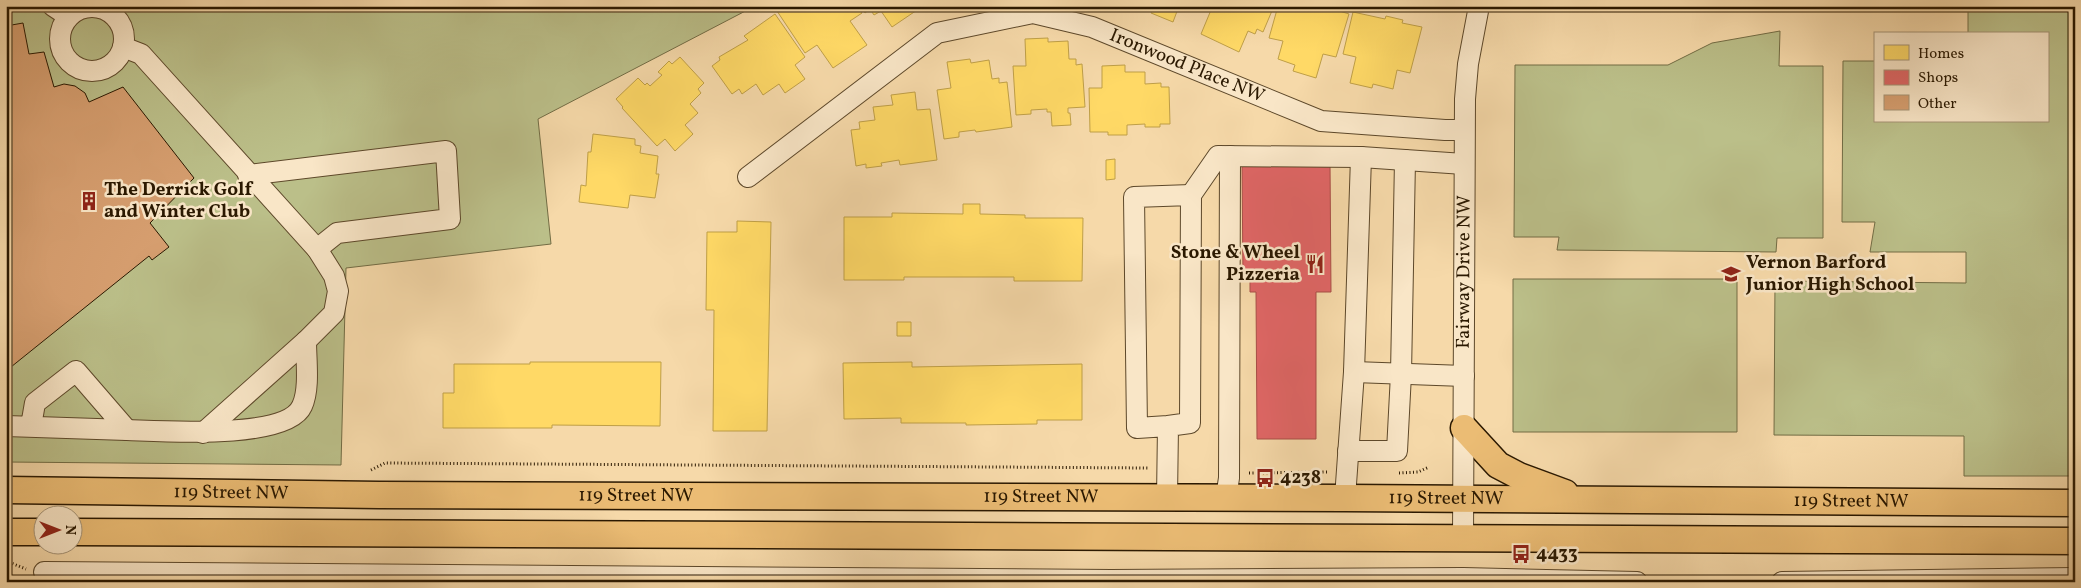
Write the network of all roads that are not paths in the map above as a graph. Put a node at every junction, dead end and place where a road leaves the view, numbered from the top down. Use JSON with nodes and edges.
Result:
{"nodes":[{"id":1,"x":1479,"y":6,"type":"edge"},
{"id":2,"x":61,"y":11,"type":"edge"},
{"id":3,"x":123,"y":47,"type":"junction"},
{"id":4,"x":1464,"y":130,"type":"junction"},
{"id":5,"x":1230,"y":156,"type":"junction"},
{"id":6,"x":1361,"y":157,"type":"junction"},
{"id":7,"x":1405,"y":160,"type":"junction"},
{"id":8,"x":1464,"y":164,"type":"junction"},
{"id":9,"x":248,"y":174,"type":"junction"},
{"id":10,"x":748,"y":177,"type":"dead end"},
{"id":11,"x":1191,"y":195,"type":"junction"},
{"id":12,"x":317,"y":249,"type":"junction"},
{"id":13,"x":306,"y":341,"type":"junction"},
{"id":14,"x":1354,"y":372,"type":"junction"},
{"id":15,"x":1401,"y":374,"type":"junction"},
{"id":16,"x":1464,"y":376,"type":"junction"},
{"id":17,"x":6,"y":426,"type":"edge"},
{"id":18,"x":31,"y":426,"type":"junction"},
{"id":19,"x":1168,"y":426,"type":"junction"},
{"id":20,"x":1464,"y":428,"type":"junction"},
{"id":21,"x":127,"y":430,"type":"junction"},
{"id":22,"x":203,"y":433,"type":"junction"},
{"id":23,"x":1348,"y":451,"type":"junction"},
{"id":24,"x":1228,"y":488,"type":"junction"},
{"id":25,"x":6,"y":490,"type":"edge"},
{"id":26,"x":1167,"y":498,"type":"junction"},
{"id":27,"x":1344,"y":498,"type":"junction"},
{"id":28,"x":1464,"y":499,"type":"junction"},
{"id":29,"x":1582,"y":499,"type":"junction"},
{"id":30,"x":2075,"y":503,"type":"edge"},
{"id":31,"x":6,"y":532,"type":"edge"},
{"id":32,"x":32,"y":532,"type":"edge"},
{"id":33,"x":82,"y":532,"type":"edge"},
{"id":34,"x":1463,"y":538,"type":"junction"},
{"id":35,"x":2075,"y":541,"type":"edge"},
{"id":36,"x":44,"y":572,"type":"dead end"},
{"id":37,"x":352,"y":577,"type":"edge"},
{"id":38,"x":2075,"y":578,"type":"edge"},
{"id":39,"x":805,"y":579,"type":"edge"},
{"id":40,"x":1409,"y":580,"type":"edge"},
{"id":41,"x":1998,"y":580,"type":"edge"},
{"id":42,"x":1112,"y":581,"type":"edge"},
{"id":43,"x":1637,"y":582,"type":"edge"},
{"id":44,"x":1782,"y":582,"type":"edge"}],
"edges":[{"from":1,"to":4,"type":"street","name":"Fairway Drive NW"},
{"from":2,"to":3,"type":"street"},
{"from":2,"to":3,"type":"street"},
{"from":3,"to":9,"type":"street"},
{"from":4,"to":8,"type":"street","name":"Fairway Drive NW"},
{"from":4,"to":10,"type":"street","name":"Ironwood Place NW"},
{"from":5,"to":6,"type":"street"},
{"from":5,"to":11,"type":"street"},
{"from":5,"to":24,"type":"street"},
{"from":6,"to":7,"type":"street"},
{"from":6,"to":14,"type":"street"},
{"from":7,"to":8,"type":"street"},
{"from":7,"to":15,"type":"street"},
{"from":8,"to":16,"type":"street","name":"Fairway Drive NW"},
{"from":9,"to":12,"type":"street"},
{"from":9,"to":12,"type":"street"},
{"from":11,"to":19,"type":"street"},
{"from":11,"to":19,"type":"street"},
{"from":12,"to":13,"type":"street"},
{"from":13,"to":22,"type":"street"},
{"from":13,"to":22,"type":"street"},
{"from":14,"to":15,"type":"street"},
{"from":14,"to":23,"type":"street"},
{"from":15,"to":16,"type":"street"},
{"from":15,"to":23,"type":"street"},
{"from":16,"to":20,"type":"street","name":"Fairway Drive NW"},
{"from":17,"to":18,"type":"street"},
{"from":18,"to":21,"type":"street"},
{"from":18,"to":21,"type":"street"},
{"from":19,"to":26,"type":"street"},
{"from":20,"to":28,"type":"street","name":"Fairway Drive NW"},
{"from":20,"to":29,"type":"main road"},
{"from":21,"to":22,"type":"street"},
{"from":23,"to":27,"type":"street"},
{"from":24,"to":26,"type":"main road","name":"119 Street NW"},
{"from":24,"to":27,"type":"main road","name":"119 Street NW"},
{"from":25,"to":26,"type":"main road","name":"119 Street NW"},
{"from":27,"to":28,"type":"main road","name":"119 Street NW"},
{"from":28,"to":29,"type":"main road","name":"119 Street NW"},
{"from":28,"to":34,"type":"street","name":"Fairway Drive NW"},
{"from":29,"to":30,"type":"main road","name":"119 Street NW"},
{"from":31,"to":32,"type":"main road"},
{"from":33,"to":34,"type":"main road","name":"119 Street NW"},
{"from":34,"to":35,"type":"main road","name":"119 Street NW"},
{"from":36,"to":37,"type":"street"},
{"from":37,"to":39,"type":"street"},
{"from":38,"to":41,"type":"street"},
{"from":39,"to":42,"type":"street"},
{"from":40,"to":42,"type":"street"},
{"from":40,"to":43,"type":"street"},
{"from":41,"to":44,"type":"street"}]}
